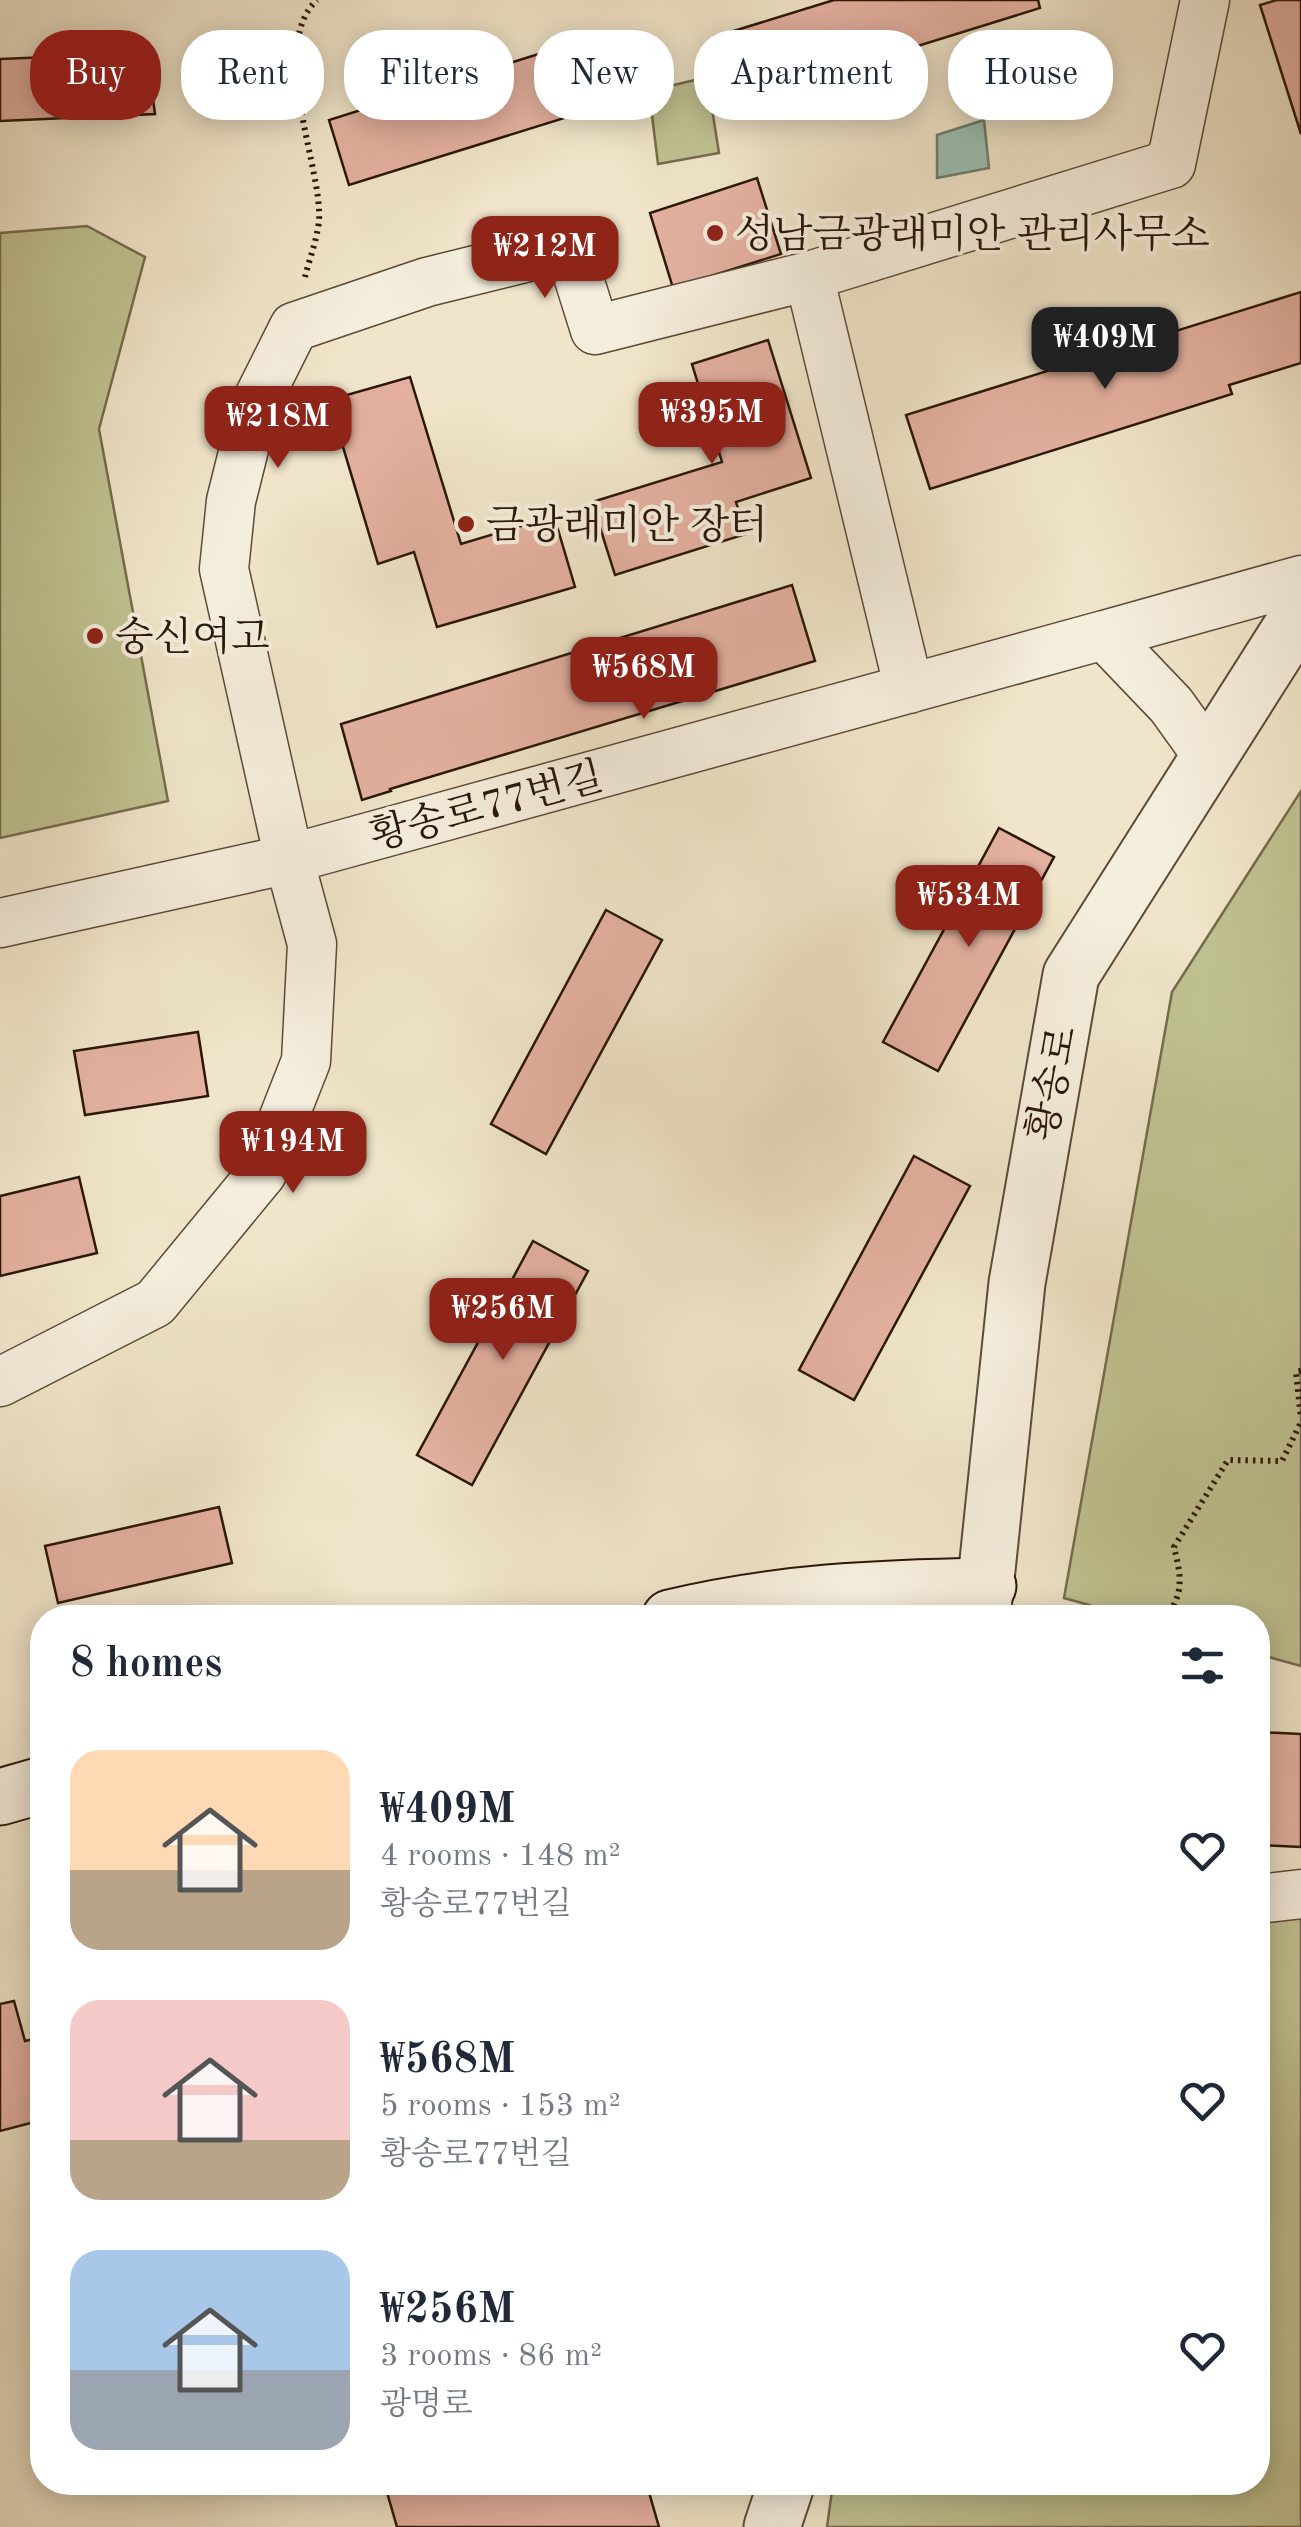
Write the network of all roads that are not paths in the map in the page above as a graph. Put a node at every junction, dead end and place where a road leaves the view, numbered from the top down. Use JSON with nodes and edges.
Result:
{"nodes":[{"id":1,"x":1198,"y":2,"type":"edge"},
{"id":2,"x":809,"y":276,"type":"junction"},
{"id":3,"x":1301,"y":580,"type":"edge"},
{"id":4,"x":1301,"y":612,"type":"edge"},
{"id":5,"x":1104,"y":635,"type":"junction"},
{"id":6,"x":909,"y":689,"type":"junction"},
{"id":7,"x":1207,"y":755,"type":"junction"},
{"id":8,"x":290,"y":859,"type":"junction"},
{"id":9,"x":0,"y":923,"type":"edge"},
{"id":10,"x":0,"y":1382,"type":"edge"},
{"id":11,"x":985,"y":1602,"type":"edge"},
{"id":12,"x":723,"y":1605,"type":"edge"},
{"id":13,"x":30,"y":1789,"type":"edge"},
{"id":14,"x":0,"y":1798,"type":"edge"},
{"id":15,"x":1301,"y":1894,"type":"edge"},
{"id":16,"x":1270,"y":1898,"type":"edge"},
{"id":17,"x":783,"y":2495,"type":"edge"},
{"id":18,"x":772,"y":2527,"type":"edge"}],
"edges":[{"from":1,"to":2,"type":"street"},
{"from":2,"to":6,"type":"street"},
{"from":2,"to":8,"type":"street"},
{"from":3,"to":5,"type":"street","name":"황송로77번길"},
{"from":4,"to":7,"type":"street","name":"황송로"},
{"from":5,"to":6,"type":"street","name":"황송로77번길"},
{"from":5,"to":7,"type":"street"},
{"from":6,"to":8,"type":"street","name":"황송로77번길"},
{"from":7,"to":11,"type":"street","name":"황송로"},
{"from":8,"to":9,"type":"street","name":"황송로77번길"},
{"from":8,"to":10,"type":"street"},
{"from":11,"to":12,"type":"street"},
{"from":13,"to":14,"type":"street"},
{"from":15,"to":16,"type":"street"},
{"from":17,"to":18,"type":"street"}]}
